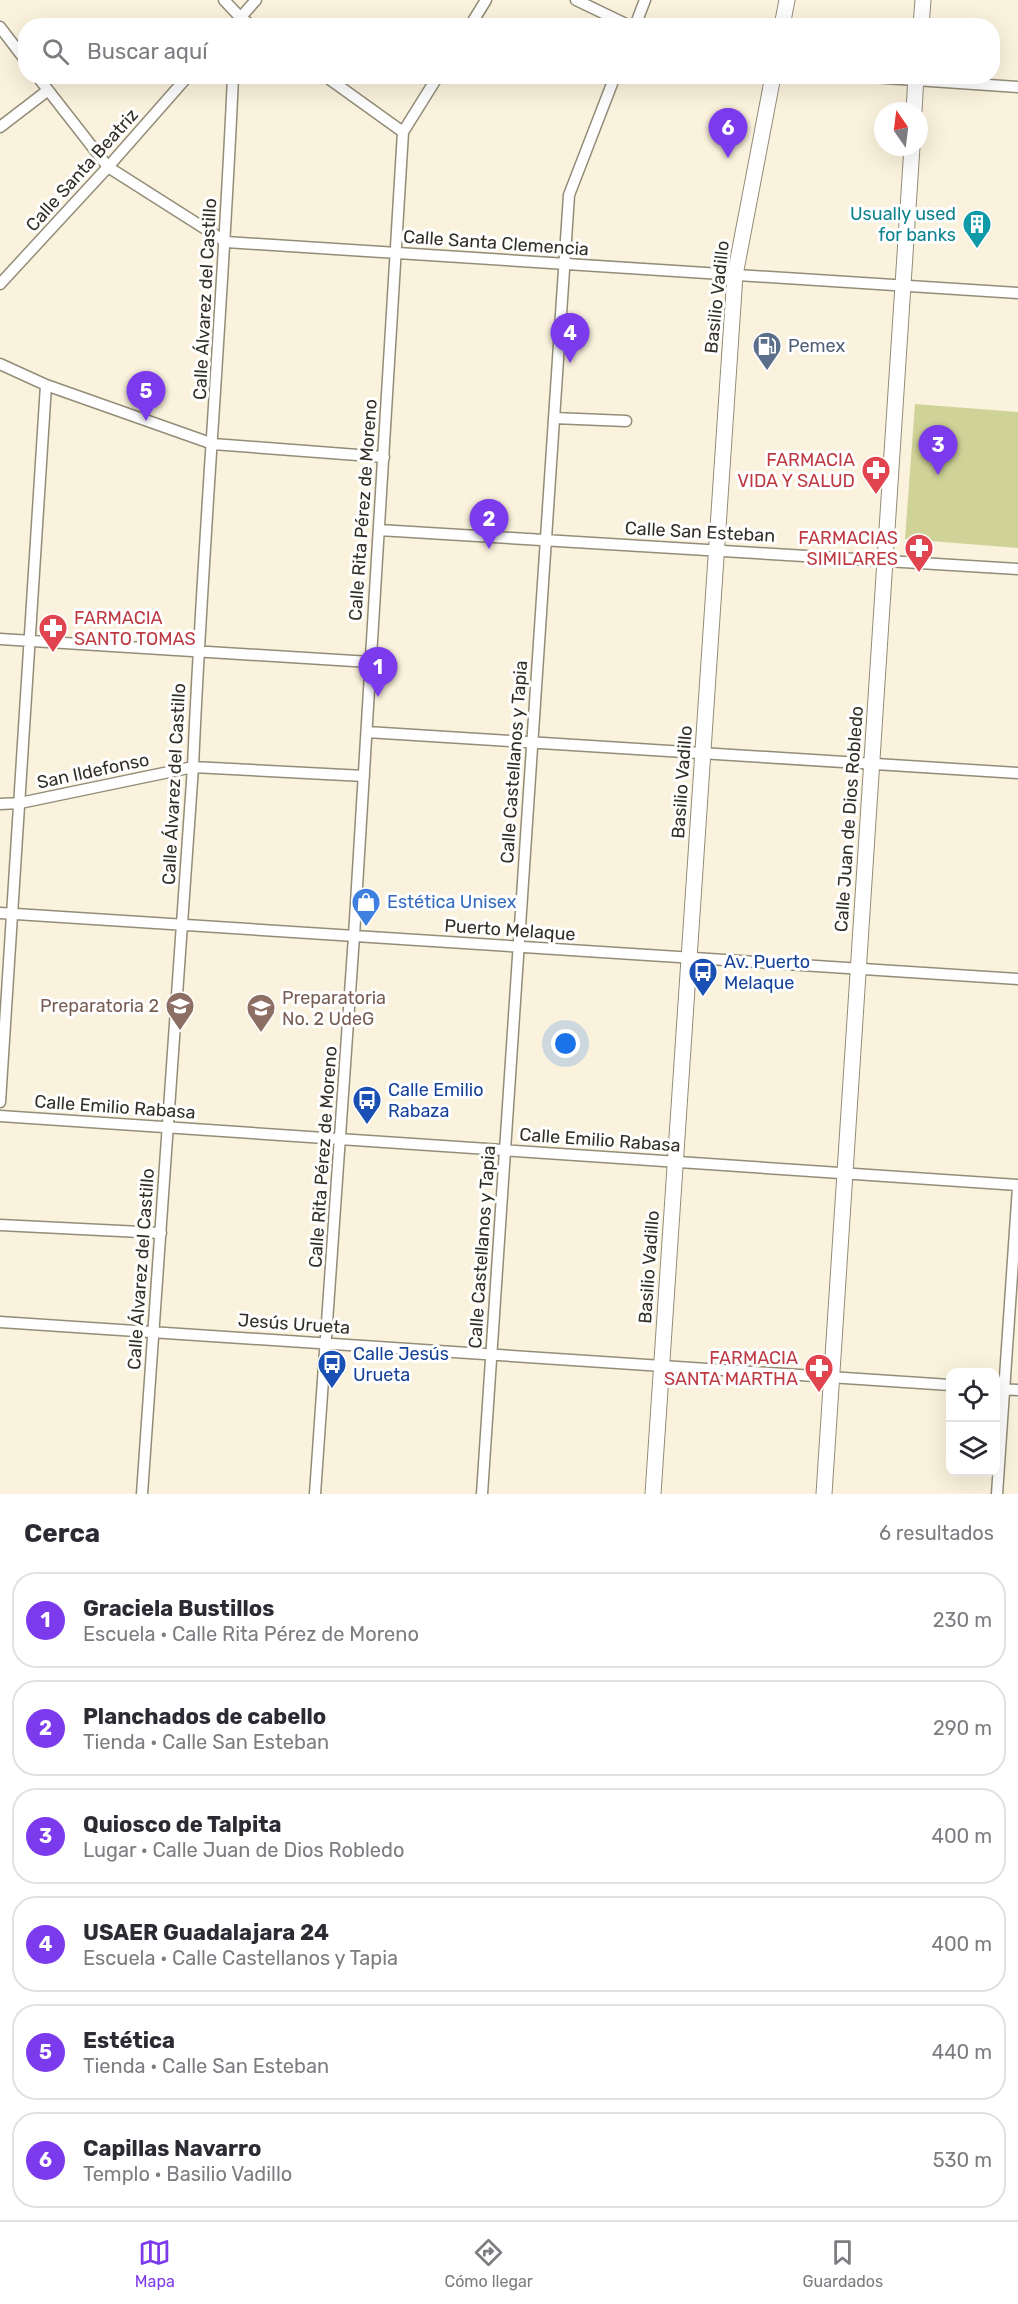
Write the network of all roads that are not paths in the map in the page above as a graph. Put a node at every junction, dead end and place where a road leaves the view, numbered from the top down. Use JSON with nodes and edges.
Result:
{"nodes":[{"id":1,"x":224,"y":0,"type":"edge"},
{"id":2,"x":256,"y":0,"type":"edge"},
{"id":3,"x":486,"y":0,"type":"edge"},
{"id":4,"x":576,"y":0,"type":"edge"},
{"id":5,"x":645,"y":0,"type":"edge"},
{"id":6,"x":787,"y":0,"type":"edge"},
{"id":7,"x":923,"y":0,"type":"edge"},
{"id":8,"x":233,"y":18,"type":"edge"},
{"id":9,"x":240,"y":18,"type":"edge"},
{"id":10,"x":475,"y":18,"type":"edge"},
{"id":11,"x":613,"y":18,"type":"edge"},
{"id":12,"x":638,"y":18,"type":"edge"},
{"id":13,"x":784,"y":18,"type":"edge"},
{"id":14,"x":922,"y":18,"type":"edge"},
{"id":15,"x":0,"y":27,"type":"edge"},
{"id":16,"x":18,"y":51,"type":"edge"},
{"id":17,"x":42,"y":84,"type":"edge"},
{"id":18,"x":181,"y":84,"type":"edge"},
{"id":19,"x":233,"y":84,"type":"edge"},
{"id":20,"x":336,"y":84,"type":"edge"},
{"id":21,"x":433,"y":84,"type":"edge"},
{"id":22,"x":612,"y":84,"type":"edge"},
{"id":23,"x":771,"y":84,"type":"edge"},
{"id":24,"x":916,"y":84,"type":"edge"},
{"id":25,"x":984,"y":84,"type":"edge"},
{"id":26,"x":1018,"y":87,"type":"edge"},
{"id":27,"x":47,"y":91,"type":"junction"},
{"id":28,"x":915,"y":102,"type":"edge"},
{"id":29,"x":0,"y":128,"type":"edge"},
{"id":30,"x":403,"y":132,"type":"junction"},
{"id":31,"x":911,"y":156,"type":"edge"},
{"id":32,"x":108,"y":167,"type":"junction"},
{"id":33,"x":226,"y":242,"type":"junction"},
{"id":34,"x":396,"y":253,"type":"junction"},
{"id":35,"x":564,"y":264,"type":"junction"},
{"id":36,"x":735,"y":275,"type":"junction"},
{"id":37,"x":0,"y":285,"type":"edge"},
{"id":38,"x":904,"y":286,"type":"junction"},
{"id":39,"x":1018,"y":293,"type":"edge"},
{"id":40,"x":0,"y":364,"type":"edge"},
{"id":41,"x":46,"y":385,"type":"junction"},
{"id":42,"x":554,"y":418,"type":"junction"},
{"id":43,"x":626,"y":421,"type":"dead end"},
{"id":44,"x":213,"y":444,"type":"junction"},
{"id":45,"x":384,"y":457,"type":"junction"},
{"id":46,"x":379,"y":530,"type":"junction"},
{"id":47,"x":546,"y":540,"type":"junction"},
{"id":48,"x":718,"y":550,"type":"junction"},
{"id":49,"x":884,"y":560,"type":"junction"},
{"id":50,"x":1018,"y":568,"type":"edge"},
{"id":51,"x":0,"y":639,"type":"edge"},
{"id":52,"x":28,"y":641,"type":"junction"},
{"id":53,"x":198,"y":652,"type":"junction"},
{"id":54,"x":370,"y":662,"type":"junction"},
{"id":55,"x":367,"y":732,"type":"junction"},
{"id":56,"x":532,"y":742,"type":"junction"},
{"id":57,"x":704,"y":753,"type":"junction"},
{"id":58,"x":873,"y":764,"type":"junction"},
{"id":59,"x":193,"y":767,"type":"junction"},
{"id":60,"x":1018,"y":773,"type":"edge"},
{"id":61,"x":364,"y":776,"type":"junction"},
{"id":62,"x":20,"y":803,"type":"junction"},
{"id":63,"x":0,"y":804,"type":"edge"},
{"id":64,"x":0,"y":913,"type":"edge"},
{"id":65,"x":12,"y":914,"type":"junction"},
{"id":66,"x":182,"y":925,"type":"junction"},
{"id":67,"x":354,"y":936,"type":"junction"},
{"id":68,"x":518,"y":947,"type":"junction"},
{"id":69,"x":690,"y":958,"type":"junction"},
{"id":70,"x":859,"y":969,"type":"junction"},
{"id":71,"x":1018,"y":979,"type":"edge"},
{"id":72,"x":2,"y":1029,"type":"edge"},
{"id":73,"x":0,"y":1102,"type":"edge"},
{"id":74,"x":0,"y":1116,"type":"edge"},
{"id":75,"x":168,"y":1127,"type":"junction"},
{"id":76,"x":340,"y":1138,"type":"junction"},
{"id":77,"x":505,"y":1150,"type":"junction"},
{"id":78,"x":676,"y":1162,"type":"junction"},
{"id":79,"x":846,"y":1172,"type":"junction"},
{"id":80,"x":1018,"y":1186,"type":"edge"},
{"id":81,"x":0,"y":1225,"type":"edge"},
{"id":82,"x":160,"y":1233,"type":"junction"},
{"id":83,"x":0,"y":1322,"type":"edge"},
{"id":84,"x":154,"y":1332,"type":"junction"},
{"id":85,"x":326,"y":1343,"type":"junction"},
{"id":86,"x":491,"y":1354,"type":"junction"},
{"id":87,"x":662,"y":1365,"type":"junction"},
{"id":88,"x":832,"y":1376,"type":"junction"},
{"id":89,"x":946,"y":1385,"type":"edge"},
{"id":90,"x":1000,"y":1389,"type":"edge"},
{"id":91,"x":1018,"y":1390,"type":"edge"},
{"id":92,"x":999,"y":1422,"type":"edge"},
{"id":93,"x":142,"y":1494,"type":"edge"},
{"id":94,"x":315,"y":1494,"type":"edge"},
{"id":95,"x":482,"y":1494,"type":"edge"},
{"id":96,"x":654,"y":1494,"type":"edge"},
{"id":97,"x":824,"y":1494,"type":"edge"},
{"id":98,"x":997,"y":1494,"type":"edge"}],
"edges":[{"from":1,"to":8,"type":"street"},
{"from":2,"to":9,"type":"street"},
{"from":3,"to":10,"type":"street"},
{"from":4,"to":11,"type":"street"},
{"from":5,"to":12,"type":"street"},
{"from":6,"to":13,"type":"street"},
{"from":7,"to":14,"type":"street"},
{"from":15,"to":16,"type":"street"},
{"from":17,"to":27,"type":"street","name":"Calle Santa Clemencia"},
{"from":18,"to":32,"type":"street","name":"Calle Santa Beatriz"},
{"from":19,"to":33,"type":"street","name":"Calle Álvarez del Castillo"},
{"from":20,"to":30,"type":"street"},
{"from":21,"to":30,"type":"street","name":"Calle Rita Pérez de Moreno"},
{"from":22,"to":35,"type":"street","name":"Calle Castellanos y Tapia"},
{"from":23,"to":36,"type":"street","name":"Basilio Vadillo"},
{"from":24,"to":28,"type":"street"},
{"from":25,"to":26,"type":"street"},
{"from":27,"to":29,"type":"street"},
{"from":27,"to":32,"type":"street","name":"Calle Santa Clemencia"},
{"from":30,"to":34,"type":"street","name":"Calle Rita Pérez de Moreno"},
{"from":31,"to":38,"type":"street","name":"Calle Juan de Dios Robledo"},
{"from":32,"to":33,"type":"street","name":"Calle Santa Clemencia"},
{"from":32,"to":37,"type":"street","name":"Calle Santa Beatriz"},
{"from":33,"to":34,"type":"street","name":"Calle Santa Clemencia"},
{"from":33,"to":44,"type":"street","name":"Calle Álvarez del Castillo"},
{"from":34,"to":35,"type":"street","name":"Calle Santa Clemencia"},
{"from":34,"to":45,"type":"street","name":"Calle Rita Pérez de Moreno"},
{"from":35,"to":36,"type":"street","name":"Calle Santa Clemencia"},
{"from":35,"to":42,"type":"street","name":"Calle Castellanos y Tapia"},
{"from":36,"to":38,"type":"street","name":"Calle Santa Clemencia"},
{"from":36,"to":48,"type":"street","name":"Basilio Vadillo"},
{"from":38,"to":39,"type":"street","name":"Calle Santa Clemencia"},
{"from":38,"to":49,"type":"street","name":"Calle Juan de Dios Robledo"},
{"from":40,"to":41,"type":"street"},
{"from":41,"to":44,"type":"street"},
{"from":41,"to":52,"type":"street"},
{"from":42,"to":43,"type":"street"},
{"from":42,"to":47,"type":"street","name":"Calle Castellanos y Tapia"},
{"from":44,"to":45,"type":"street"},
{"from":44,"to":53,"type":"street","name":"Calle Álvarez del Castillo"},
{"from":45,"to":46,"type":"street","name":"Calle Rita Pérez de Moreno"},
{"from":46,"to":47,"type":"street","name":"Calle San Esteban"},
{"from":46,"to":54,"type":"street","name":"Calle Rita Pérez de Moreno"},
{"from":47,"to":48,"type":"street","name":"Calle San Esteban"},
{"from":47,"to":56,"type":"street","name":"Calle Castellanos y Tapia"},
{"from":48,"to":49,"type":"street","name":"Calle San Esteban"},
{"from":48,"to":57,"type":"street","name":"Basilio Vadillo"},
{"from":49,"to":50,"type":"street","name":"Calle San Esteban"},
{"from":49,"to":58,"type":"street","name":"Calle Juan de Dios Robledo"},
{"from":51,"to":52,"type":"street"},
{"from":52,"to":53,"type":"street"},
{"from":52,"to":62,"type":"street"},
{"from":53,"to":54,"type":"street"},
{"from":53,"to":59,"type":"street","name":"Calle Álvarez del Castillo"},
{"from":54,"to":55,"type":"street","name":"Calle Rita Pérez de Moreno"},
{"from":55,"to":56,"type":"street"},
{"from":55,"to":61,"type":"street","name":"Calle Rita Pérez de Moreno"},
{"from":56,"to":57,"type":"street"},
{"from":56,"to":68,"type":"street","name":"Calle Castellanos y Tapia"},
{"from":57,"to":58,"type":"street"},
{"from":57,"to":69,"type":"street","name":"Basilio Vadillo"},
{"from":58,"to":60,"type":"street"},
{"from":58,"to":70,"type":"street","name":"Calle Juan de Dios Robledo"},
{"from":59,"to":61,"type":"street","name":"San Ildefonso"},
{"from":59,"to":62,"type":"street","name":"San Ildefonso"},
{"from":59,"to":66,"type":"street","name":"Calle Álvarez del Castillo"},
{"from":61,"to":67,"type":"street","name":"Calle Rita Pérez de Moreno"},
{"from":62,"to":63,"type":"street","name":"San Ildefonso"},
{"from":62,"to":65,"type":"street"},
{"from":64,"to":65,"type":"street","name":"Puerto Melaque"},
{"from":65,"to":66,"type":"street","name":"Puerto Melaque"},
{"from":65,"to":72,"type":"street"},
{"from":66,"to":67,"type":"street","name":"Puerto Melaque"},
{"from":66,"to":75,"type":"street","name":"Calle Álvarez del Castillo"},
{"from":67,"to":68,"type":"street","name":"Puerto Melaque"},
{"from":67,"to":76,"type":"street","name":"Calle Rita Pérez de Moreno"},
{"from":68,"to":69,"type":"street","name":"Puerto Melaque"},
{"from":68,"to":77,"type":"street","name":"Calle Castellanos y Tapia"},
{"from":69,"to":70,"type":"street","name":"Puerto Melaque"},
{"from":69,"to":78,"type":"street","name":"Basilio Vadillo"},
{"from":70,"to":71,"type":"street","name":"Puerto Melaque"},
{"from":70,"to":79,"type":"street","name":"Calle Juan de Dios Robledo"},
{"from":72,"to":73,"type":"street"},
{"from":74,"to":75,"type":"street","name":"Calle Emilio Rabasa"},
{"from":75,"to":76,"type":"street","name":"Calle Emilio Rabasa"},
{"from":75,"to":82,"type":"street","name":"Calle Álvarez del Castillo"},
{"from":76,"to":77,"type":"street","name":"Calle Emilio Rabasa"},
{"from":76,"to":85,"type":"street","name":"Calle Rita Pérez de Moreno"},
{"from":77,"to":78,"type":"street","name":"Calle Emilio Rabasa"},
{"from":77,"to":86,"type":"street","name":"Calle Castellanos y Tapia"},
{"from":78,"to":79,"type":"street","name":"Calle Emilio Rabasa"},
{"from":78,"to":87,"type":"street","name":"Basilio Vadillo"},
{"from":79,"to":80,"type":"street","name":"Calle Emilio Rabasa"},
{"from":79,"to":88,"type":"street","name":"Calle Juan de Dios Robledo"},
{"from":80,"to":90,"type":"street"},
{"from":81,"to":82,"type":"street"},
{"from":82,"to":84,"type":"street","name":"Calle Álvarez del Castillo"},
{"from":83,"to":84,"type":"street","name":"Jesús Urueta"},
{"from":84,"to":85,"type":"street","name":"Jesús Urueta"},
{"from":84,"to":93,"type":"street","name":"Calle Álvarez del Castillo"},
{"from":85,"to":86,"type":"street","name":"Jesús Urueta"},
{"from":85,"to":94,"type":"street","name":"Calle Rita Pérez de Moreno"},
{"from":86,"to":87,"type":"street","name":"Jesús Urueta"},
{"from":86,"to":95,"type":"street","name":"Calle Castellanos y Tapia"},
{"from":87,"to":88,"type":"street"},
{"from":87,"to":96,"type":"street","name":"Basilio Vadillo"},
{"from":88,"to":89,"type":"street"},
{"from":88,"to":97,"type":"street","name":"Calle Juan de Dios Robledo"},
{"from":90,"to":91,"type":"street"},
{"from":92,"to":98,"type":"street"}]}
